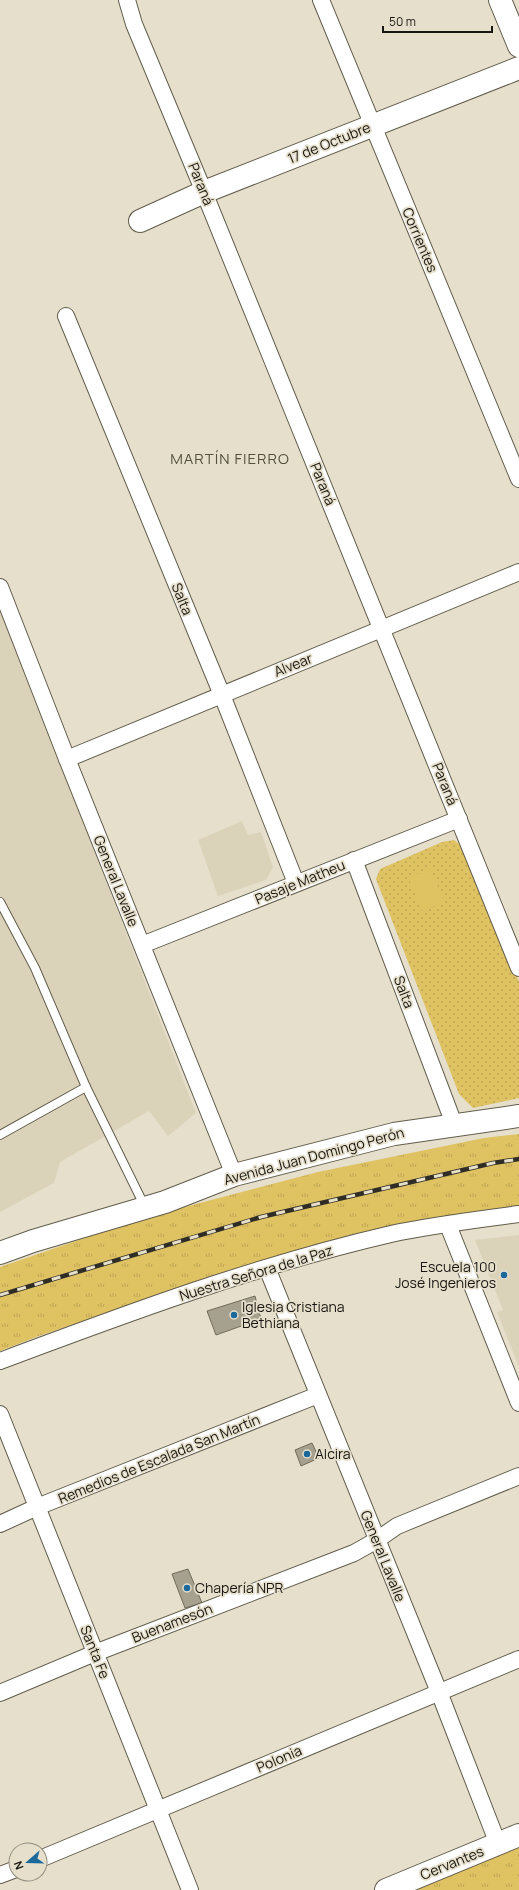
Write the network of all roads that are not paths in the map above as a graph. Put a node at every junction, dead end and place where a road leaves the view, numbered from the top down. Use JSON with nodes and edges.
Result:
{"nodes":[{"id":1,"x":127,"y":0,"type":"edge"},
{"id":2,"x":321,"y":0,"type":"edge"},
{"id":3,"x":500,"y":0,"type":"edge"},
{"id":4,"x":519,"y":46,"type":"edge"},
{"id":5,"x":519,"y":68,"type":"edge"},
{"id":6,"x":372,"y":125,"type":"junction"},
{"id":7,"x":204,"y":192,"type":"junction"},
{"id":8,"x":140,"y":221,"type":"dead end"},
{"id":9,"x":66,"y":316,"type":"dead end"},
{"id":10,"x":519,"y":479,"type":"edge"},
{"id":11,"x":519,"y":572,"type":"edge"},
{"id":12,"x":0,"y":587,"type":"edge"},
{"id":13,"x":381,"y":629,"type":"junction"},
{"id":14,"x":222,"y":695,"type":"junction"},
{"id":15,"x":67,"y":759,"type":"junction"},
{"id":16,"x":459,"y":819,"type":"junction"},
{"id":17,"x":354,"y":860,"type":"junction"},
{"id":18,"x":296,"y":884,"type":"junction"},
{"id":19,"x":0,"y":902,"type":"edge"},
{"id":20,"x":142,"y":945,"type":"junction"},
{"id":21,"x":519,"y":968,"type":"edge"},
{"id":22,"x":86,"y":1087,"type":"junction"},
{"id":23,"x":519,"y":1116,"type":"edge"},
{"id":24,"x":454,"y":1124,"type":"junction"},
{"id":25,"x":0,"y":1135,"type":"edge"},
{"id":26,"x":234,"y":1175,"type":"junction"},
{"id":27,"x":146,"y":1208,"type":"junction"},
{"id":28,"x":519,"y":1214,"type":"edge"},
{"id":29,"x":448,"y":1224,"type":"junction"},
{"id":30,"x":0,"y":1253,"type":"edge"},
{"id":31,"x":267,"y":1268,"type":"junction"},
{"id":32,"x":0,"y":1361,"type":"edge"},
{"id":33,"x":318,"y":1395,"type":"junction"},
{"id":34,"x":519,"y":1403,"type":"edge"},
{"id":35,"x":0,"y":1414,"type":"edge"},
{"id":36,"x":519,"y":1476,"type":"edge"},
{"id":37,"x":37,"y":1507,"type":"junction"},
{"id":38,"x":0,"y":1524,"type":"edge"},
{"id":39,"x":377,"y":1540,"type":"junction"},
{"id":40,"x":96,"y":1653,"type":"junction"},
{"id":41,"x":519,"y":1659,"type":"edge"},
{"id":42,"x":439,"y":1692,"type":"junction"},
{"id":43,"x":0,"y":1693,"type":"edge"},
{"id":44,"x":158,"y":1810,"type":"junction"},
{"id":45,"x":519,"y":1835,"type":"edge"},
{"id":46,"x":498,"y":1844,"type":"junction"},
{"id":47,"x":48,"y":1856,"type":"edge"},
{"id":48,"x":190,"y":1890,"type":"edge"},
{"id":49,"x":386,"y":1890,"type":"edge"}],
"edges":[{"from":1,"to":7,"type":"street","name":"Paraná"},
{"from":2,"to":6,"type":"street","name":"Corrientes"},
{"from":3,"to":4,"type":"street"},
{"from":5,"to":6,"type":"street","name":"17 de Octubre"},
{"from":6,"to":7,"type":"street","name":"17 de Octubre"},
{"from":6,"to":10,"type":"street","name":"Corrientes"},
{"from":7,"to":8,"type":"street","name":"17 de Octubre"},
{"from":7,"to":13,"type":"street","name":"Paraná"},
{"from":9,"to":14,"type":"street","name":"Salta"},
{"from":11,"to":13,"type":"street","name":"Alvear"},
{"from":12,"to":15,"type":"street","name":"General Lavalle"},
{"from":13,"to":14,"type":"street","name":"Alvear"},
{"from":13,"to":16,"type":"street","name":"Paraná"},
{"from":14,"to":15,"type":"street","name":"Alvear"},
{"from":14,"to":18,"type":"street","name":"Salta"},
{"from":15,"to":20,"type":"street","name":"General Lavalle"},
{"from":16,"to":17,"type":"street","name":"Pasaje Matheu"},
{"from":16,"to":21,"type":"street","name":"Paraná"},
{"from":17,"to":18,"type":"street","name":"Pasaje Matheu"},
{"from":17,"to":24,"type":"street","name":"Salta"},
{"from":18,"to":20,"type":"street","name":"Pasaje Matheu"},
{"from":19,"to":22,"type":"lane"},
{"from":20,"to":26,"type":"street","name":"General Lavalle"},
{"from":22,"to":25,"type":"lane"},
{"from":22,"to":27,"type":"lane"},
{"from":23,"to":24,"type":"street","name":"Avenida Juan Domingo Perón"},
{"from":24,"to":26,"type":"street","name":"Avenida Juan Domingo Perón"},
{"from":26,"to":27,"type":"street","name":"Avenida Juan Domingo Perón"},
{"from":27,"to":30,"type":"street","name":"Avenida Juan Domingo Perón"},
{"from":28,"to":29,"type":"street","name":"Nuestra Señora de la Paz"},
{"from":29,"to":31,"type":"street","name":"Nuestra Señora de la Paz"},
{"from":29,"to":34,"type":"street"},
{"from":31,"to":32,"type":"street","name":"Nuestra Señora de la Paz"},
{"from":31,"to":33,"type":"street","name":"General Lavalle"},
{"from":33,"to":37,"type":"street","name":"Remedios de Escalada San Martín"},
{"from":33,"to":39,"type":"street","name":"General Lavalle"},
{"from":35,"to":37,"type":"street","name":"Santa Fe"},
{"from":36,"to":39,"type":"street","name":"Buenamesón"},
{"from":37,"to":38,"type":"street","name":"Remedios de Escalada San Martín"},
{"from":37,"to":40,"type":"street","name":"Santa Fe"},
{"from":39,"to":40,"type":"street","name":"Buenamesón"},
{"from":39,"to":42,"type":"street","name":"General Lavalle"},
{"from":40,"to":43,"type":"street","name":"Buenamesón"},
{"from":40,"to":44,"type":"street","name":"Santa Fe"},
{"from":41,"to":42,"type":"street","name":"Polonia"},
{"from":42,"to":44,"type":"street","name":"Polonia"},
{"from":42,"to":46,"type":"street","name":"General Lavalle"},
{"from":44,"to":47,"type":"street","name":"Polonia"},
{"from":44,"to":48,"type":"street","name":"Santa Fe"},
{"from":45,"to":46,"type":"street","name":"Cervantes"},
{"from":46,"to":49,"type":"street","name":"Cervantes"}]}
